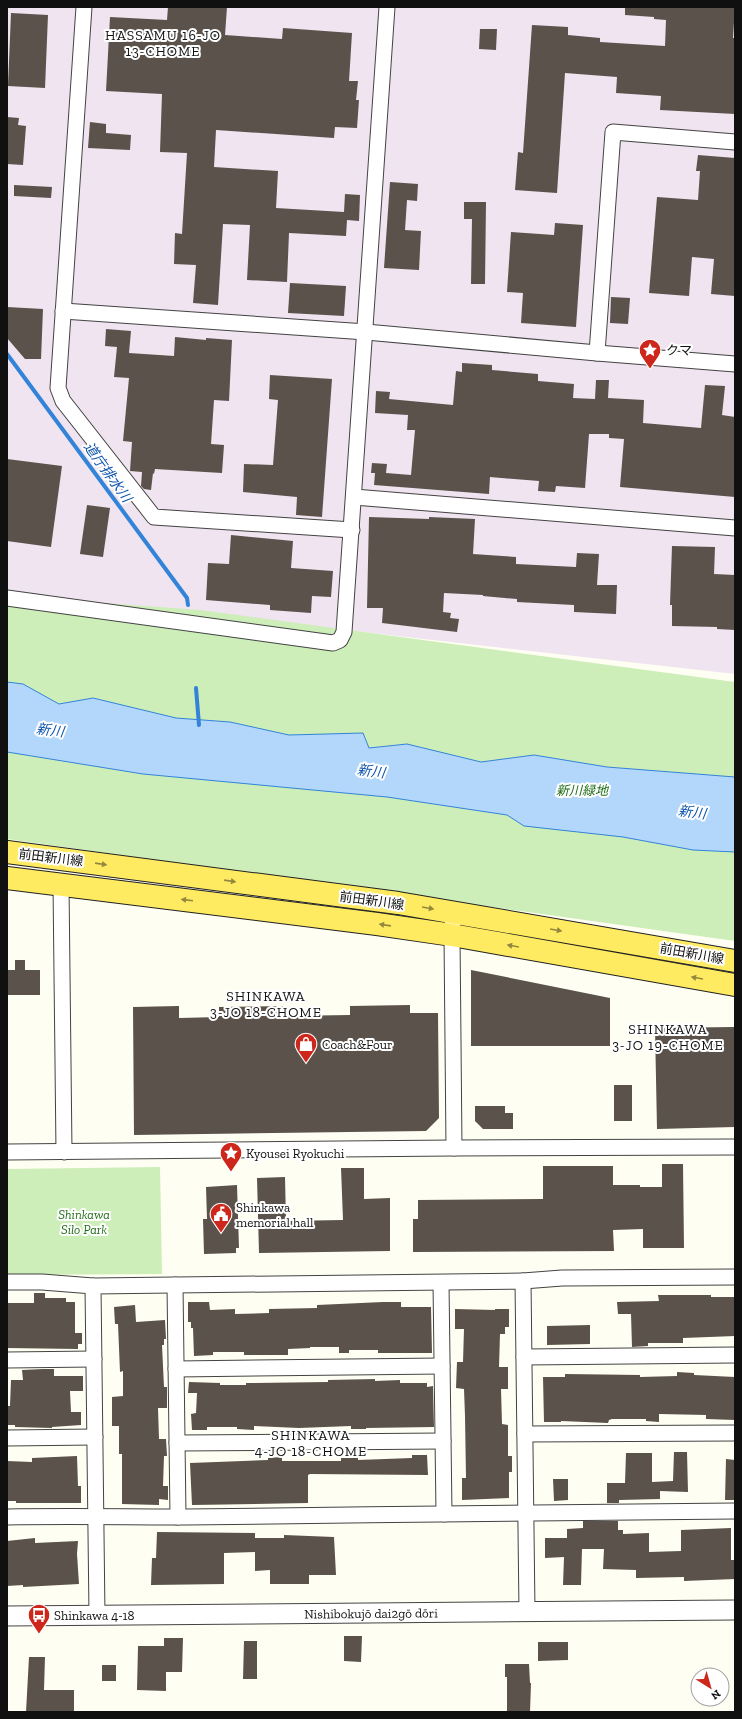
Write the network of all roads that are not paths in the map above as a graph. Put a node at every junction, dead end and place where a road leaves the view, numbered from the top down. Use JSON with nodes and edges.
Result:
{"nodes":[{"id":1,"x":84,"y":7,"type":"edge"},
{"id":2,"x":387,"y":7,"type":"edge"},
{"id":3,"x":735,"y":142,"type":"edge"},
{"id":4,"x":63,"y":311,"type":"junction"},
{"id":5,"x":366,"y":332,"type":"junction"},
{"id":6,"x":597,"y":353,"type":"junction"},
{"id":7,"x":735,"y":364,"type":"edge"},
{"id":8,"x":354,"y":497,"type":"junction"},
{"id":9,"x":735,"y":528,"type":"edge"},
{"id":10,"x":352,"y":530,"type":"junction"},
{"id":11,"x":7,"y":598,"type":"edge"},
{"id":12,"x":7,"y":852,"type":"edge"},
{"id":13,"x":7,"y":878,"type":"edge"},
{"id":14,"x":61,"y":884,"type":"junction"},
{"id":15,"x":453,"y":912,"type":"junction"},
{"id":16,"x":452,"y":935,"type":"junction"},
{"id":17,"x":735,"y":961,"type":"edge"},
{"id":18,"x":735,"y":985,"type":"edge"},
{"id":19,"x":735,"y":1147,"type":"edge"},
{"id":20,"x":454,"y":1148,"type":"junction"},
{"id":21,"x":7,"y":1152,"type":"edge"},
{"id":22,"x":64,"y":1152,"type":"junction"},
{"id":23,"x":735,"y":1277,"type":"edge"},
{"id":24,"x":524,"y":1281,"type":"junction"},
{"id":25,"x":7,"y":1282,"type":"edge"},
{"id":26,"x":441,"y":1283,"type":"junction"},
{"id":27,"x":175,"y":1285,"type":"junction"},
{"id":28,"x":93,"y":1286,"type":"junction"},
{"id":29,"x":735,"y":1355,"type":"edge"},
{"id":30,"x":524,"y":1357,"type":"junction"},
{"id":31,"x":94,"y":1359,"type":"junction"},
{"id":32,"x":7,"y":1360,"type":"edge"},
{"id":33,"x":442,"y":1366,"type":"junction"},
{"id":34,"x":176,"y":1369,"type":"junction"},
{"id":35,"x":735,"y":1433,"type":"edge"},
{"id":36,"x":525,"y":1434,"type":"junction"},
{"id":37,"x":95,"y":1437,"type":"junction"},
{"id":38,"x":7,"y":1438,"type":"edge"},
{"id":39,"x":443,"y":1441,"type":"junction"},
{"id":40,"x":177,"y":1443,"type":"junction"},
{"id":41,"x":735,"y":1511,"type":"edge"},
{"id":42,"x":526,"y":1512,"type":"junction"},
{"id":43,"x":444,"y":1514,"type":"junction"},
{"id":44,"x":96,"y":1516,"type":"junction"},
{"id":45,"x":7,"y":1517,"type":"edge"},
{"id":46,"x":178,"y":1517,"type":"junction"},
{"id":47,"x":735,"y":1610,"type":"edge"},
{"id":48,"x":527,"y":1612,"type":"junction"},
{"id":49,"x":7,"y":1616,"type":"edge"},
{"id":50,"x":97,"y":1616,"type":"junction"}],
"edges":[{"from":1,"to":4,"type":"street"},
{"from":2,"to":5,"type":"street"},
{"from":3,"to":6,"type":"street"},
{"from":4,"to":5,"type":"street"},
{"from":4,"to":10,"type":"street"},
{"from":5,"to":6,"type":"street"},
{"from":5,"to":8,"type":"street"},
{"from":6,"to":7,"type":"street"},
{"from":8,"to":9,"type":"street"},
{"from":8,"to":10,"type":"street"},
{"from":10,"to":11,"type":"street"},
{"from":12,"to":15,"type":"main road","name":"前田新川線","one_way":true},
{"from":13,"to":14,"type":"main road","name":"前田新川線"},
{"from":16,"to":14,"type":"main road","name":"前田新川線","one_way":true},
{"from":14,"to":22,"type":"street"},
{"from":15,"to":16,"type":"street"},
{"from":15,"to":17,"type":"main road","name":"前田新川線","one_way":true},
{"from":18,"to":16,"type":"main road","name":"前田新川線","one_way":true},
{"from":16,"to":20,"type":"street"},
{"from":19,"to":20,"type":"street"},
{"from":20,"to":22,"type":"street"},
{"from":21,"to":22,"type":"street"},
{"from":23,"to":24,"type":"street"},
{"from":24,"to":26,"type":"street"},
{"from":24,"to":30,"type":"street"},
{"from":25,"to":28,"type":"street"},
{"from":26,"to":27,"type":"street"},
{"from":26,"to":33,"type":"street"},
{"from":27,"to":28,"type":"street"},
{"from":27,"to":34,"type":"street"},
{"from":28,"to":31,"type":"street"},
{"from":29,"to":30,"type":"street"},
{"from":30,"to":36,"type":"street"},
{"from":31,"to":32,"type":"street"},
{"from":31,"to":37,"type":"street"},
{"from":33,"to":34,"type":"street"},
{"from":33,"to":39,"type":"street"},
{"from":34,"to":40,"type":"street"},
{"from":35,"to":36,"type":"street"},
{"from":36,"to":42,"type":"street"},
{"from":37,"to":38,"type":"street"},
{"from":37,"to":44,"type":"street"},
{"from":39,"to":40,"type":"street"},
{"from":39,"to":43,"type":"street"},
{"from":40,"to":46,"type":"street"},
{"from":41,"to":42,"type":"street"},
{"from":42,"to":43,"type":"street"},
{"from":42,"to":48,"type":"street"},
{"from":43,"to":46,"type":"street"},
{"from":44,"to":45,"type":"street"},
{"from":44,"to":46,"type":"street"},
{"from":44,"to":50,"type":"street"},
{"from":47,"to":48,"type":"street","name":"Nishibokujō dai2gō dōri"},
{"from":48,"to":50,"type":"street","name":"Nishibokujō dai2gō dōri"},
{"from":49,"to":50,"type":"street","name":"Nishibokujō dai2gō dōri"}]}
